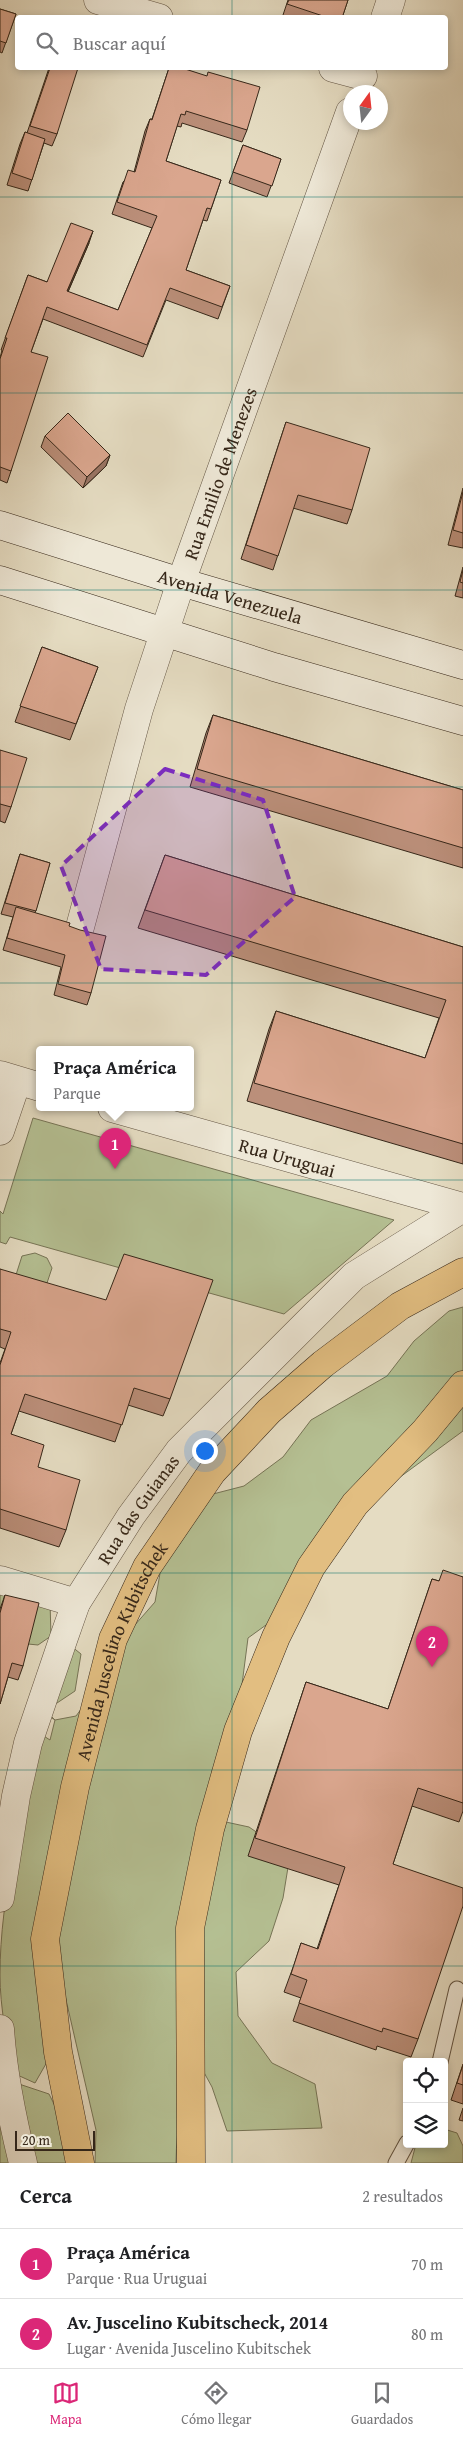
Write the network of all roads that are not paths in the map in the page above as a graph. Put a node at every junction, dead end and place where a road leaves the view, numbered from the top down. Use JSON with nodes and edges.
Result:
{"nodes":[{"id":1,"x":98,"y":0,"type":"edge"},
{"id":2,"x":391,"y":0,"type":"edge"},
{"id":3,"x":149,"y":15,"type":"edge"},
{"id":4,"x":386,"y":15,"type":"edge"},
{"id":5,"x":338,"y":70,"type":"edge"},
{"id":6,"x":362,"y":79,"type":"edge"},
{"id":7,"x":344,"y":130,"type":"edge"},
{"id":8,"x":0,"y":524,"type":"edge"},
{"id":9,"x":0,"y":580,"type":"edge"},
{"id":10,"x":181,"y":582,"type":"junction"},
{"id":11,"x":166,"y":633,"type":"junction"},
{"id":12,"x":463,"y":665,"type":"edge"},
{"id":13,"x":463,"y":721,"type":"edge"},
{"id":14,"x":80,"y":927,"type":"dead end"},
{"id":15,"x":19,"y":1081,"type":"edge"},
{"id":16,"x":123,"y":1111,"type":"edge"},
{"id":17,"x":0,"y":1132,"type":"edge"},
{"id":18,"x":463,"y":1207,"type":"edge"},
{"id":19,"x":463,"y":1272,"type":"edge"},
{"id":20,"x":463,"y":1385,"type":"edge"},
{"id":21,"x":0,"y":1580,"type":"edge"},
{"id":22,"x":76,"y":1603,"type":"junction"},
{"id":23,"x":0,"y":1898,"type":"edge"},
{"id":24,"x":457,"y":1990,"type":"dead end"},
{"id":25,"x":0,"y":2029,"type":"edge"},
{"id":26,"x":441,"y":2058,"type":"edge"},
{"id":27,"x":1,"y":2067,"type":"edge"},
{"id":28,"x":404,"y":2148,"type":"edge"},
{"id":29,"x":23,"y":2163,"type":"edge"},
{"id":30,"x":80,"y":2163,"type":"edge"},
{"id":31,"x":191,"y":2163,"type":"edge"},
{"id":32,"x":396,"y":2163,"type":"edge"}],
"edges":[{"from":1,"to":3,"type":"street"},
{"from":2,"to":4,"type":"street"},
{"from":5,"to":6,"type":"street"},
{"from":7,"to":10,"type":"street","name":"Rua Emilio de Menezes"},
{"from":8,"to":10,"type":"street","name":"Avenida Venezuela"},
{"from":9,"to":11,"type":"street"},
{"from":10,"to":11,"type":"street","name":"Rua Emilio de Menezes"},
{"from":10,"to":12,"type":"street","name":"Avenida Venezuela"},
{"from":11,"to":13,"type":"street"},
{"from":11,"to":14,"type":"street","name":"Rua Emilio de Menezes"},
{"from":15,"to":17,"type":"street"},
{"from":16,"to":18,"type":"street","name":"Rua Uruguai"},
{"from":18,"to":22,"type":"street","name":"Rua das Guianas"},
{"from":19,"to":30,"type":"main road","name":"Avenida Juscelino Kubitschek"},
{"from":20,"to":31,"type":"main road"},
{"from":21,"to":22,"type":"street"},
{"from":22,"to":23,"type":"street","name":"Rua das Guianas"},
{"from":24,"to":26,"type":"lane"},
{"from":25,"to":27,"type":"street"},
{"from":27,"to":29,"type":"street"},
{"from":28,"to":32,"type":"lane"}]}
